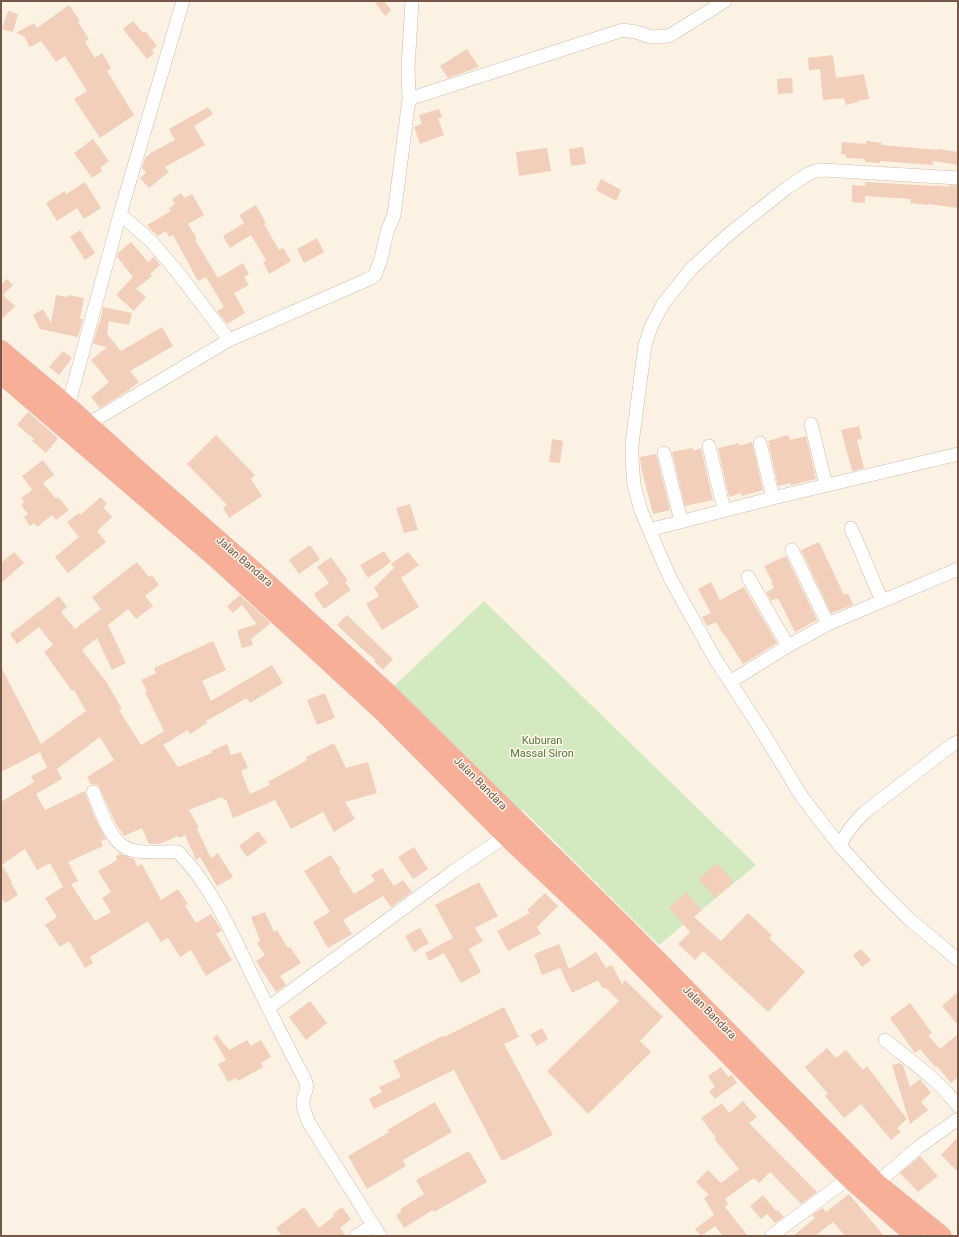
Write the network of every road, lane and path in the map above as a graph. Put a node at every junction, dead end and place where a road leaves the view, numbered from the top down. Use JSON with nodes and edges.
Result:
{"nodes":[{"id":1,"x":183,"y":1,"type":"edge"},
{"id":2,"x":412,"y":1,"type":"edge"},
{"id":3,"x":725,"y":1,"type":"edge"},
{"id":4,"x":409,"y":99,"type":"junction"},
{"id":5,"x":958,"y":178,"type":"edge"},
{"id":6,"x":120,"y":214,"type":"junction"},
{"id":7,"x":229,"y":340,"type":"junction"},
{"id":8,"x":1,"y":350,"type":"edge"},
{"id":9,"x":1,"y":374,"type":"edge"},
{"id":10,"x":68,"y":406,"type":"junction"},
{"id":11,"x":88,"y":424,"type":"junction"},
{"id":12,"x":810,"y":424,"type":"dead end"},
{"id":13,"x":760,"y":443,"type":"dead end"},
{"id":14,"x":709,"y":446,"type":"dead end"},
{"id":15,"x":664,"y":453,"type":"dead end"},
{"id":16,"x":958,"y":454,"type":"edge"},
{"id":17,"x":131,"y":474,"type":"junction"},
{"id":18,"x":826,"y":485,"type":"junction"},
{"id":19,"x":773,"y":498,"type":"junction"},
{"id":20,"x":724,"y":510,"type":"junction"},
{"id":21,"x":681,"y":522,"type":"junction"},
{"id":22,"x":851,"y":528,"type":"dead end"},
{"id":23,"x":649,"y":530,"type":"junction"},
{"id":24,"x":792,"y":550,"type":"dead end"},
{"id":25,"x":958,"y":569,"type":"edge"},
{"id":26,"x":748,"y":577,"type":"dead end"},
{"id":27,"x":882,"y":601,"type":"junction"},
{"id":28,"x":828,"y":624,"type":"junction"},
{"id":29,"x":788,"y":646,"type":"junction"},
{"id":30,"x":730,"y":682,"type":"junction"},
{"id":31,"x":958,"y":742,"type":"edge"},
{"id":32,"x":94,"y":792,"type":"dead end"},
{"id":33,"x":506,"y":836,"type":"junction"},
{"id":34,"x":840,"y":846,"type":"junction"},
{"id":35,"x":958,"y":960,"type":"edge"},
{"id":36,"x":268,"y":1008,"type":"junction"},
{"id":37,"x":885,"y":1040,"type":"dead end"},
{"id":38,"x":958,"y":1106,"type":"edge"},
{"id":39,"x":958,"y":1119,"type":"edge"},
{"id":40,"x":849,"y":1178,"type":"junction"},
{"id":41,"x":877,"y":1183,"type":"junction"},
{"id":42,"x":376,"y":1231,"type":"edge"},
{"id":43,"x":356,"y":1236,"type":"edge"},
{"id":44,"x":771,"y":1236,"type":"edge"},
{"id":45,"x":915,"y":1236,"type":"edge"},
{"id":46,"x":942,"y":1236,"type":"edge"}],
"edges":[{"from":1,"to":6,"type":"street"},
{"from":2,"to":4,"type":"street"},
{"from":3,"to":4,"type":"street"},
{"from":4,"to":7,"type":"street"},
{"from":5,"to":23,"type":"street"},
{"from":6,"to":7,"type":"street"},
{"from":6,"to":10,"type":"street"},
{"from":7,"to":11,"type":"street"},
{"from":8,"to":10,"type":"highway","name":"Jalan Bandara"},
{"from":9,"to":17,"type":"highway","name":"Jalan Bandara"},
{"from":10,"to":11,"type":"highway","name":"Jalan Bandara"},
{"from":11,"to":17,"type":"highway","name":"Jalan Bandara"},
{"from":12,"to":18,"type":"street"},
{"from":13,"to":19,"type":"street"},
{"from":14,"to":20,"type":"street"},
{"from":15,"to":21,"type":"street"},
{"from":16,"to":18,"type":"street"},
{"from":17,"to":33,"type":"highway","name":"Jalan Bandara"},
{"from":17,"to":41,"type":"highway","name":"Jalan Bandara"},
{"from":18,"to":19,"type":"street"},
{"from":19,"to":20,"type":"street"},
{"from":20,"to":21,"type":"street"},
{"from":21,"to":23,"type":"street"},
{"from":22,"to":27,"type":"street"},
{"from":23,"to":30,"type":"street"},
{"from":24,"to":28,"type":"street"},
{"from":25,"to":27,"type":"street"},
{"from":26,"to":29,"type":"street"},
{"from":27,"to":28,"type":"street"},
{"from":28,"to":29,"type":"street"},
{"from":29,"to":30,"type":"street"},
{"from":30,"to":34,"type":"street"},
{"from":31,"to":34,"type":"street"},
{"from":32,"to":36,"type":"street"},
{"from":33,"to":36,"type":"street"},
{"from":33,"to":40,"type":"highway","name":"Jalan Bandara"},
{"from":34,"to":35,"type":"street"},
{"from":36,"to":42,"type":"street"},
{"from":37,"to":38,"type":"street"},
{"from":39,"to":41,"type":"street"},
{"from":40,"to":44,"type":"street"},
{"from":40,"to":45,"type":"highway","name":"Jalan Bandara"},
{"from":41,"to":46,"type":"highway","name":"Jalan Bandara"},
{"from":42,"to":43,"type":"street"}]}
